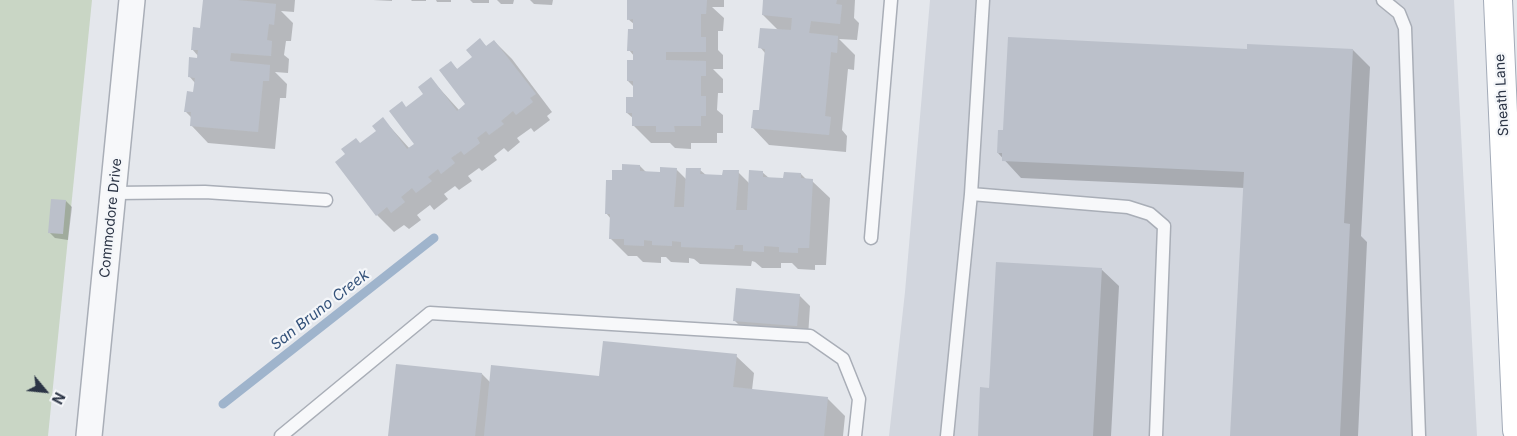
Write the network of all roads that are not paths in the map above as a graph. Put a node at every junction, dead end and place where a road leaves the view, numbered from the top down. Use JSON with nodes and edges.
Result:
{"nodes":[{"id":1,"x":132,"y":0,"type":"edge"},
{"id":2,"x":891,"y":0,"type":"edge"},
{"id":3,"x":983,"y":0,"type":"edge"},
{"id":4,"x":1384,"y":0,"type":"edge"},
{"id":5,"x":1498,"y":0,"type":"edge"},
{"id":6,"x":114,"y":193,"type":"junction"},
{"id":7,"x":971,"y":194,"type":"junction"},
{"id":8,"x":326,"y":200,"type":"dead end"},
{"id":9,"x":871,"y":238,"type":"dead end"},
{"id":10,"x":1517,"y":430,"type":"edge"},
{"id":11,"x":88,"y":436,"type":"edge"},
{"id":12,"x":281,"y":436,"type":"edge"},
{"id":13,"x":855,"y":436,"type":"edge"},
{"id":14,"x":947,"y":436,"type":"edge"},
{"id":15,"x":1156,"y":436,"type":"edge"},
{"id":16,"x":1418,"y":436,"type":"edge"}],
"edges":[{"from":1,"to":6,"type":"street","name":"Commodore Drive"},
{"from":2,"to":9,"type":"lane"},
{"from":3,"to":7,"type":"lane"},
{"from":4,"to":16,"type":"lane"},
{"from":5,"to":10,"type":"main road","name":"Sneath Lane"},
{"from":6,"to":8,"type":"lane"},
{"from":6,"to":11,"type":"street","name":"Commodore Drive"},
{"from":7,"to":14,"type":"lane"},
{"from":7,"to":15,"type":"lane"},
{"from":12,"to":13,"type":"lane"}]}
